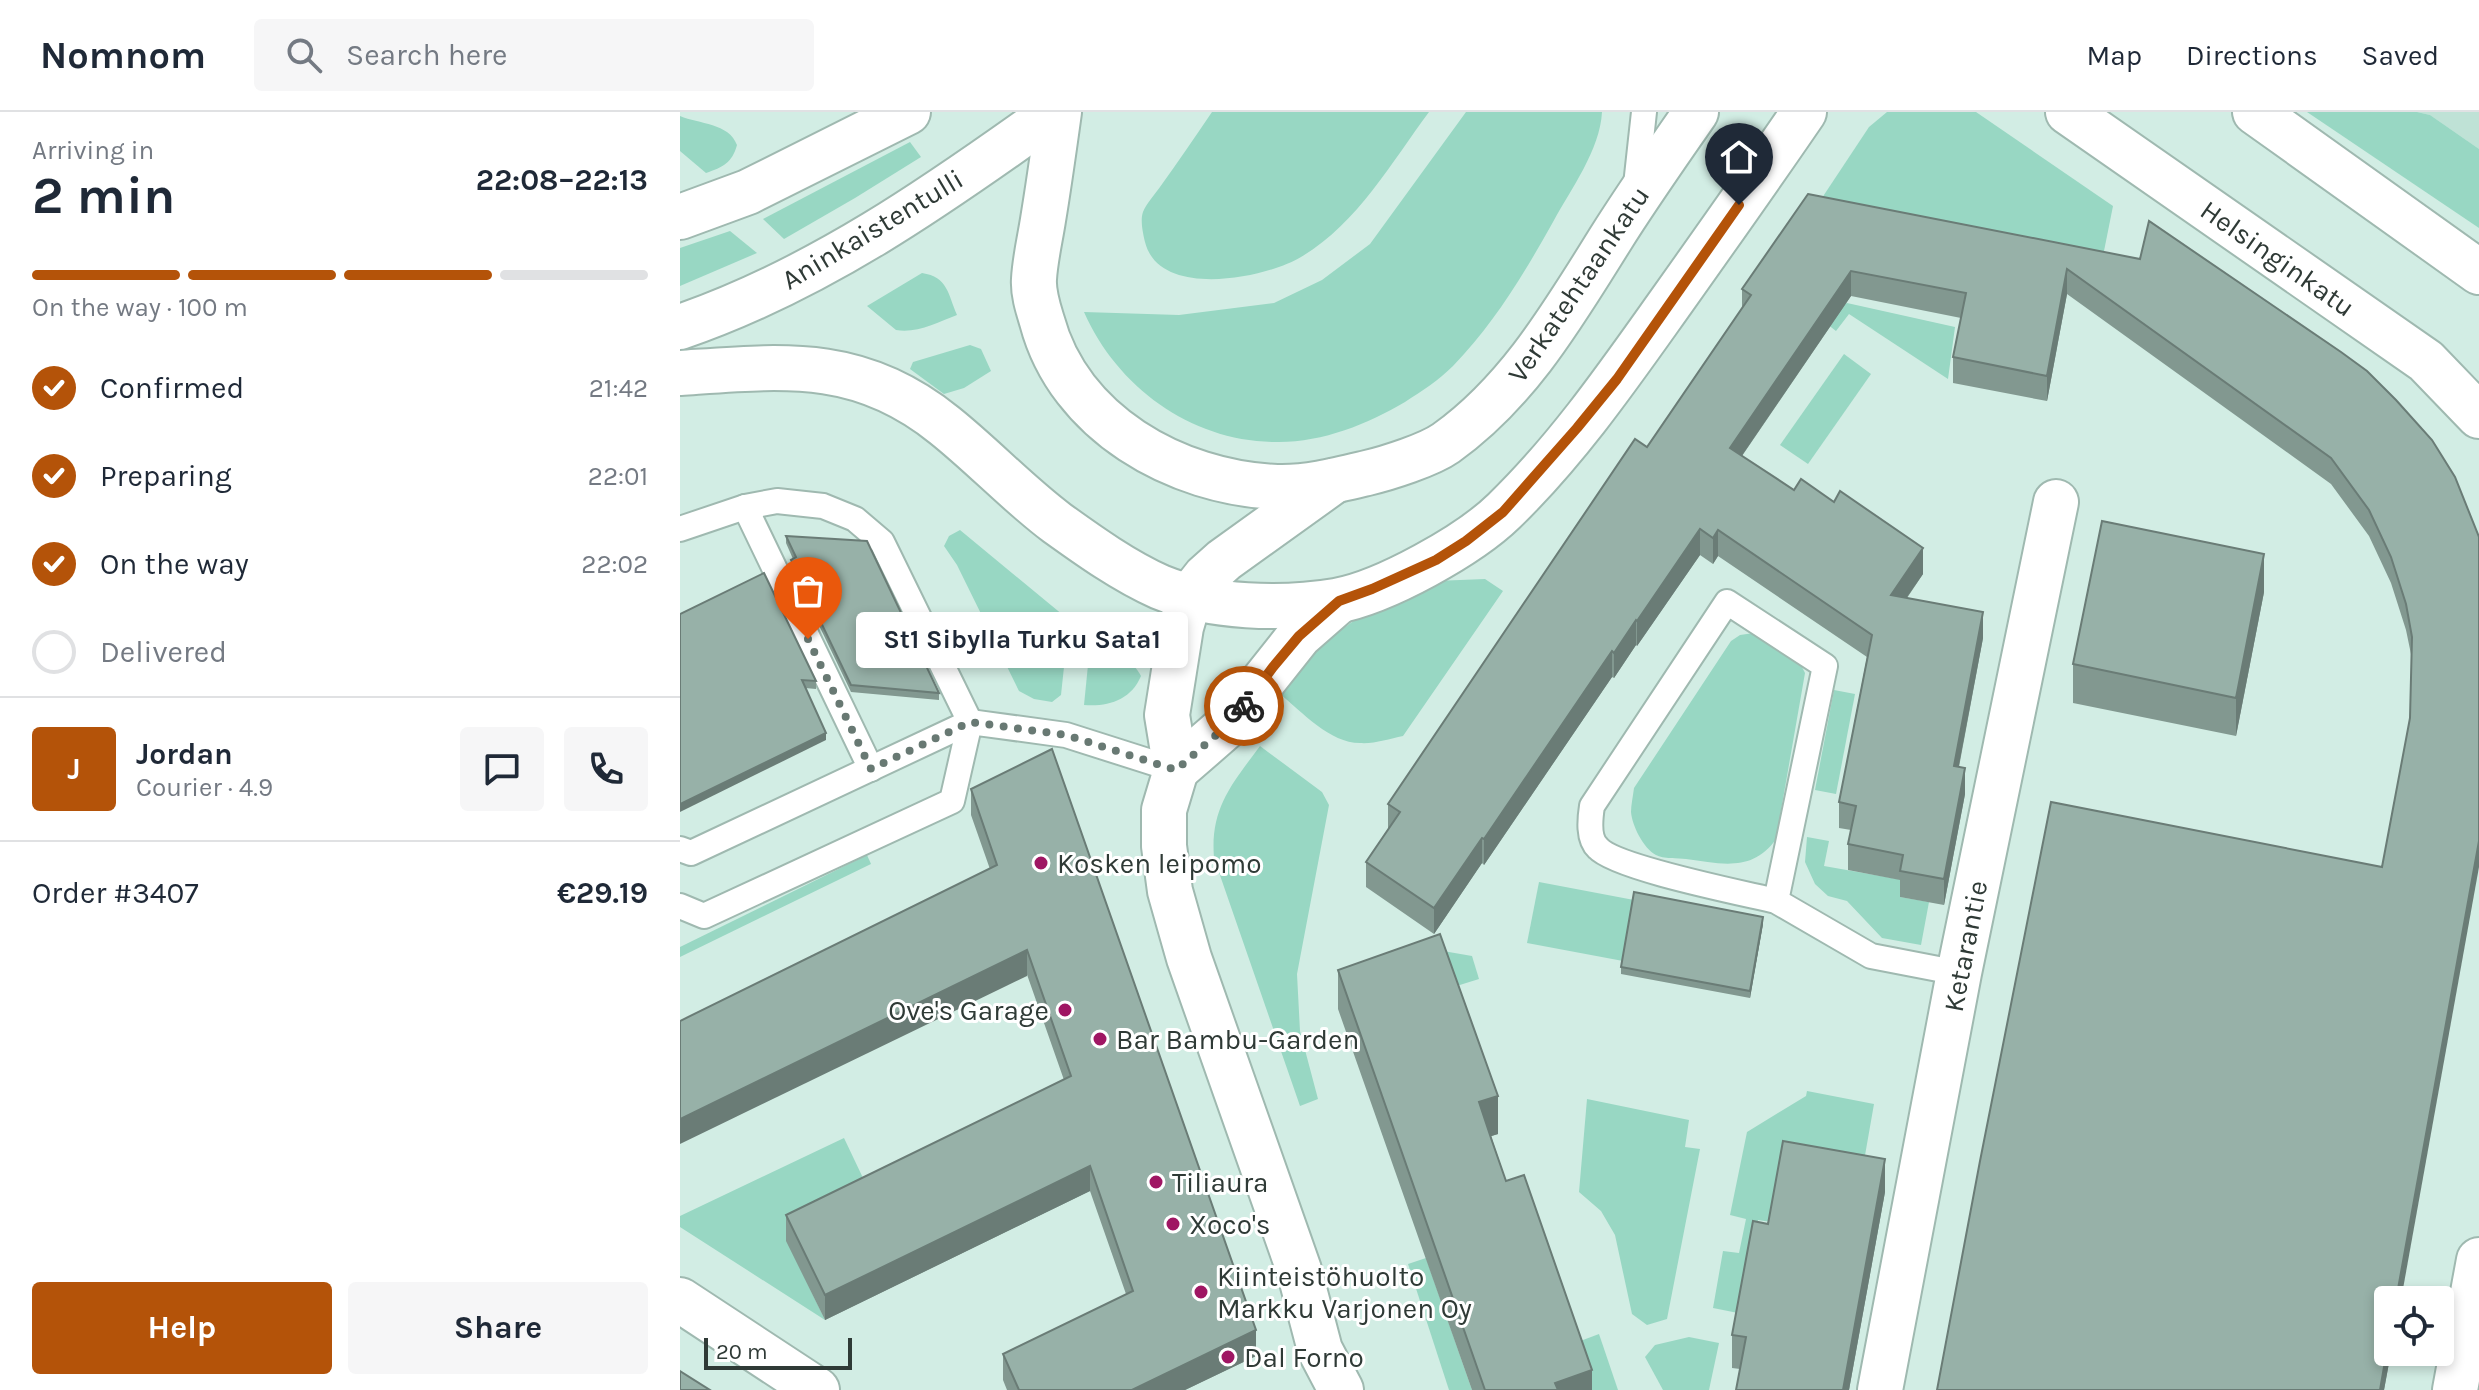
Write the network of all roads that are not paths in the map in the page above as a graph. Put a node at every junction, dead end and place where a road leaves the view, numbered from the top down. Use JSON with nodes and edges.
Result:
{"nodes":[{"id":1,"x":854,"y":112,"type":"edge"},
{"id":2,"x":1056,"y":112,"type":"edge"},
{"id":3,"x":1644,"y":112,"type":"edge"},
{"id":4,"x":1696,"y":112,"type":"edge"},
{"id":5,"x":1804,"y":112,"type":"edge"},
{"id":6,"x":2068,"y":112,"type":"edge"},
{"id":7,"x":2255,"y":112,"type":"edge"},
{"id":8,"x":907,"y":113,"type":"edge"},
{"id":9,"x":1635,"y":201,"type":"junction"},
{"id":10,"x":680,"y":217,"type":"edge"},
{"id":11,"x":2479,"y":272,"type":"edge"},
{"id":12,"x":680,"y":327,"type":"edge"},
{"id":13,"x":680,"y":373,"type":"edge"},
{"id":14,"x":2479,"y":416,"type":"edge"},
{"id":15,"x":1334,"y":481,"type":"junction"},
{"id":16,"x":2056,"y":502,"type":"dead end"},
{"id":17,"x":745,"y":507,"type":"junction"},
{"id":18,"x":680,"y":529,"type":"edge"},
{"id":19,"x":1190,"y":596,"type":"junction"},
{"id":20,"x":1339,"y":601,"type":"junction"},
{"id":21,"x":970,"y":722,"type":"junction"},
{"id":22,"x":871,"y":769,"type":"junction"},
{"id":23,"x":1176,"y":770,"type":"junction"},
{"id":24,"x":680,"y":849,"type":"edge"},
{"id":25,"x":1776,"y":901,"type":"junction"},
{"id":26,"x":680,"y":906,"type":"edge"},
{"id":27,"x":692,"y":917,"type":"edge"},
{"id":28,"x":1959,"y":973,"type":"junction"},
{"id":29,"x":2479,"y":1260,"type":"edge"},
{"id":30,"x":680,"y":1300,"type":"edge"},
{"id":31,"x":1314,"y":1370,"type":"edge"},
{"id":32,"x":817,"y":1390,"type":"edge"},
{"id":33,"x":1341,"y":1390,"type":"edge"},
{"id":34,"x":1880,"y":1390,"type":"edge"},
{"id":35,"x":2455,"y":1390,"type":"edge"}],
"edges":[{"from":1,"to":8,"type":"main road"},
{"from":2,"to":12,"type":"main road","name":"Aninkaistentulli"},
{"from":2,"to":15,"type":"main road"},
{"from":3,"to":9,"type":"lane"},
{"from":4,"to":9,"type":"main road","name":"Verkatehtaankatu"},
{"from":5,"to":20,"type":"main road"},
{"from":6,"to":14,"type":"main road","name":"Helsinginkatu"},
{"from":7,"to":11,"type":"main road"},
{"from":8,"to":10,"type":"main road"},
{"from":9,"to":15,"type":"main road","name":"Verkatehtaankatu"},
{"from":13,"to":19,"type":"main road"},
{"from":15,"to":19,"type":"main road","name":"Verkatehtaankatu"},
{"from":16,"to":28,"type":"main road","name":"Ketarantie"},
{"from":17,"to":18,"type":"lane"},
{"from":17,"to":21,"type":"lane"},
{"from":17,"to":22,"type":"lane"},
{"from":19,"to":20,"type":"main road"},
{"from":19,"to":23,"type":"main road","name":"Verkatehtaankatu"},
{"from":20,"to":23,"type":"main road"},
{"from":21,"to":22,"type":"lane"},
{"from":21,"to":23,"type":"lane"},
{"from":21,"to":27,"type":"lane"},
{"from":22,"to":24,"type":"lane"},
{"from":23,"to":31,"type":"main road","name":"Verkatehtaankatu"},
{"from":25,"to":25,"type":"lane"},
{"from":25,"to":28,"type":"lane"},
{"from":26,"to":27,"type":"lane"},
{"from":28,"to":34,"type":"main road","name":"Ketarantie"},
{"from":29,"to":35,"type":"main road"},
{"from":30,"to":32,"type":"main road"},
{"from":31,"to":33,"type":"main road","name":"Verkatehtaankatu"}]}
